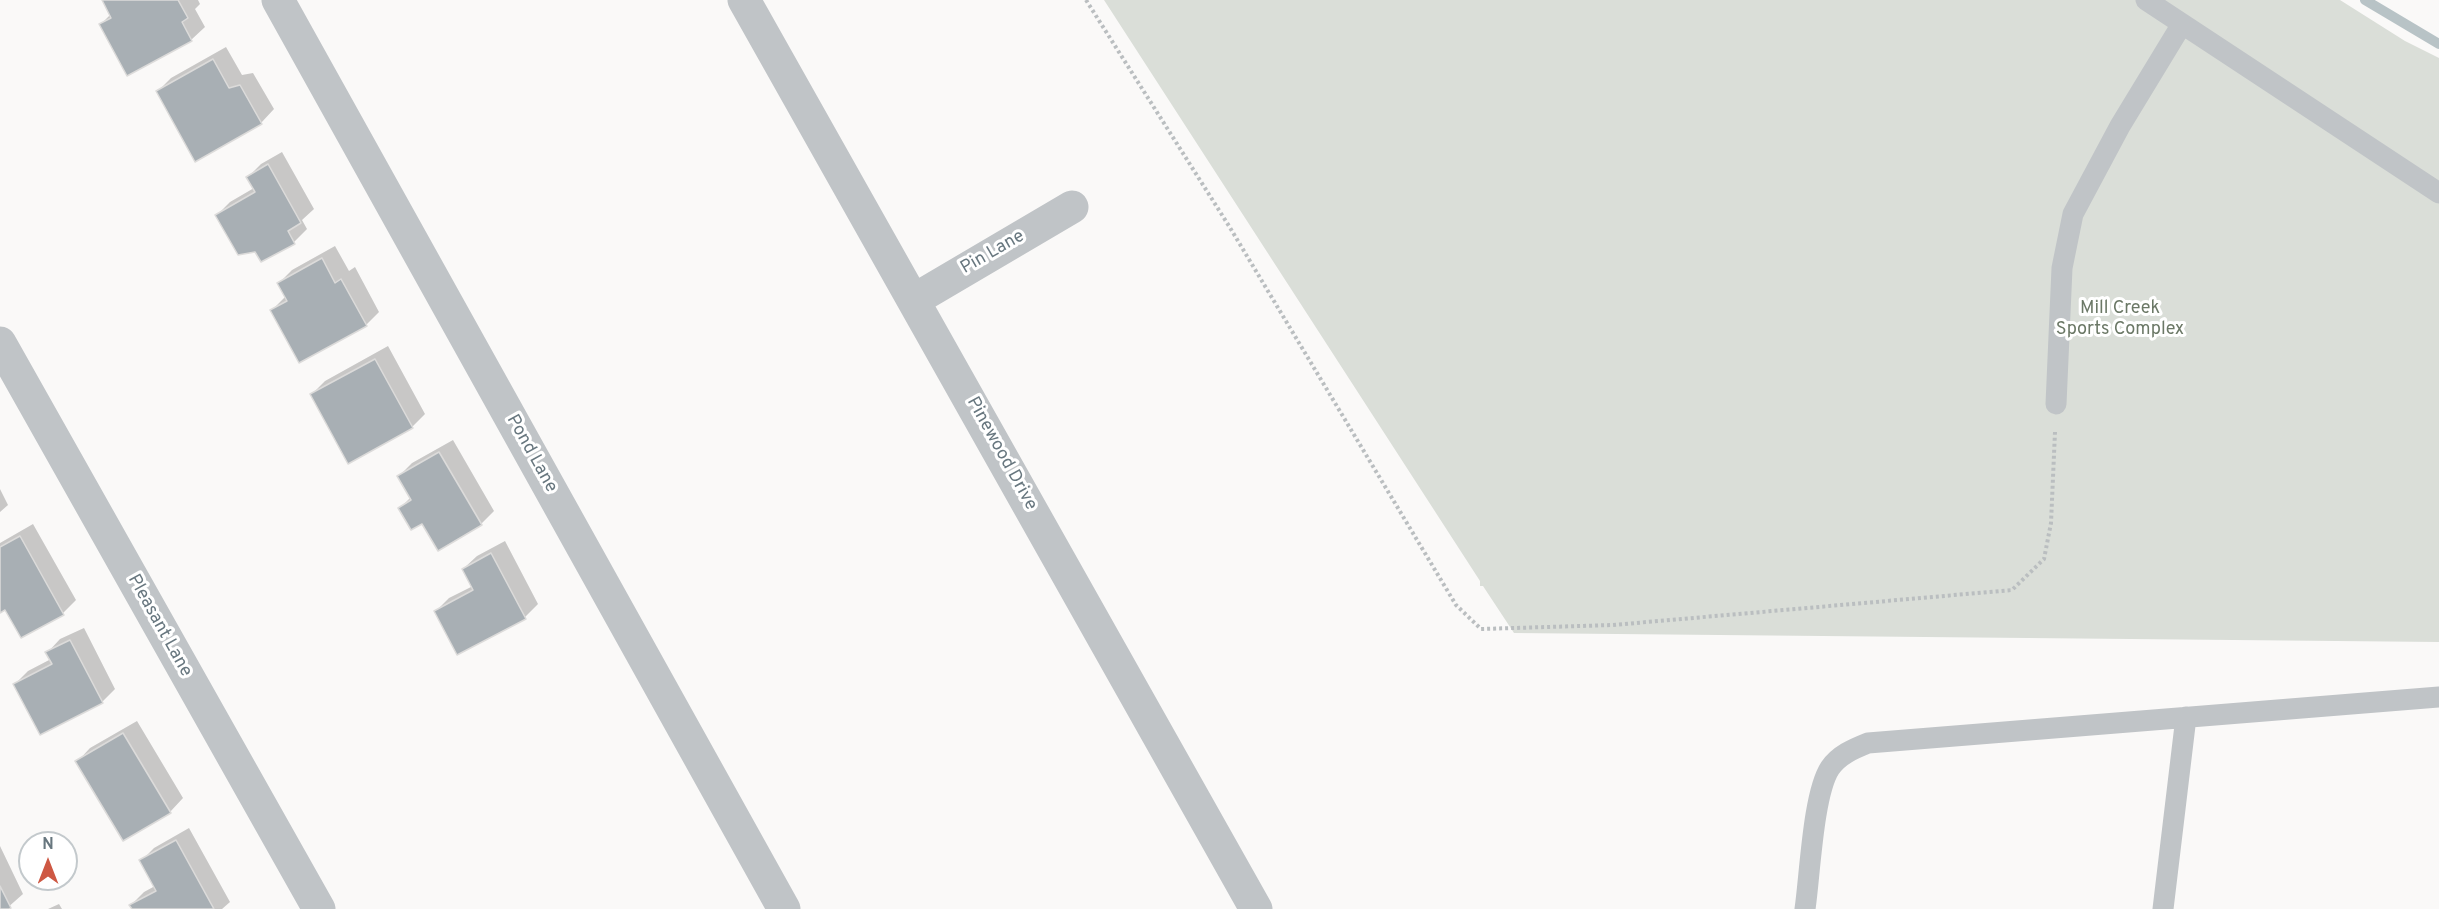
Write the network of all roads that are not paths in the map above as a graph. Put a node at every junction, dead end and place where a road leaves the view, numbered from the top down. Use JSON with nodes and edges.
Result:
{"nodes":[{"id":1,"x":278,"y":0,"type":"edge"},
{"id":2,"x":744,"y":0,"type":"edge"},
{"id":3,"x":2146,"y":0,"type":"edge"},
{"id":4,"x":2182,"y":24,"type":"junction"},
{"id":5,"x":2439,"y":193,"type":"edge"},
{"id":6,"x":1072,"y":207,"type":"dead end"},
{"id":7,"x":914,"y":300,"type":"junction"},
{"id":8,"x":0,"y":343,"type":"edge"},
{"id":9,"x":2056,"y":404,"type":"road end"},
{"id":10,"x":2439,"y":697,"type":"edge"},
{"id":11,"x":2186,"y":717,"type":"junction"},
{"id":12,"x":319,"y":909,"type":"edge"},
{"id":13,"x":784,"y":909,"type":"edge"},
{"id":14,"x":1256,"y":909,"type":"edge"},
{"id":15,"x":1805,"y":909,"type":"edge"},
{"id":16,"x":2163,"y":909,"type":"edge"}],
"edges":[{"from":1,"to":13,"type":"street","name":"Pond Lane"},
{"from":2,"to":7,"type":"street","name":"Pinewood Drive"},
{"from":3,"to":4,"type":"lane"},
{"from":4,"to":5,"type":"lane"},
{"from":4,"to":9,"type":"lane"},
{"from":6,"to":7,"type":"street","name":"Pin Lane"},
{"from":7,"to":14,"type":"street","name":"Pinewood Drive"},
{"from":8,"to":12,"type":"street","name":"Pleasant Lane"},
{"from":10,"to":11,"type":"lane"},
{"from":11,"to":15,"type":"lane"},
{"from":11,"to":16,"type":"lane"}]}
